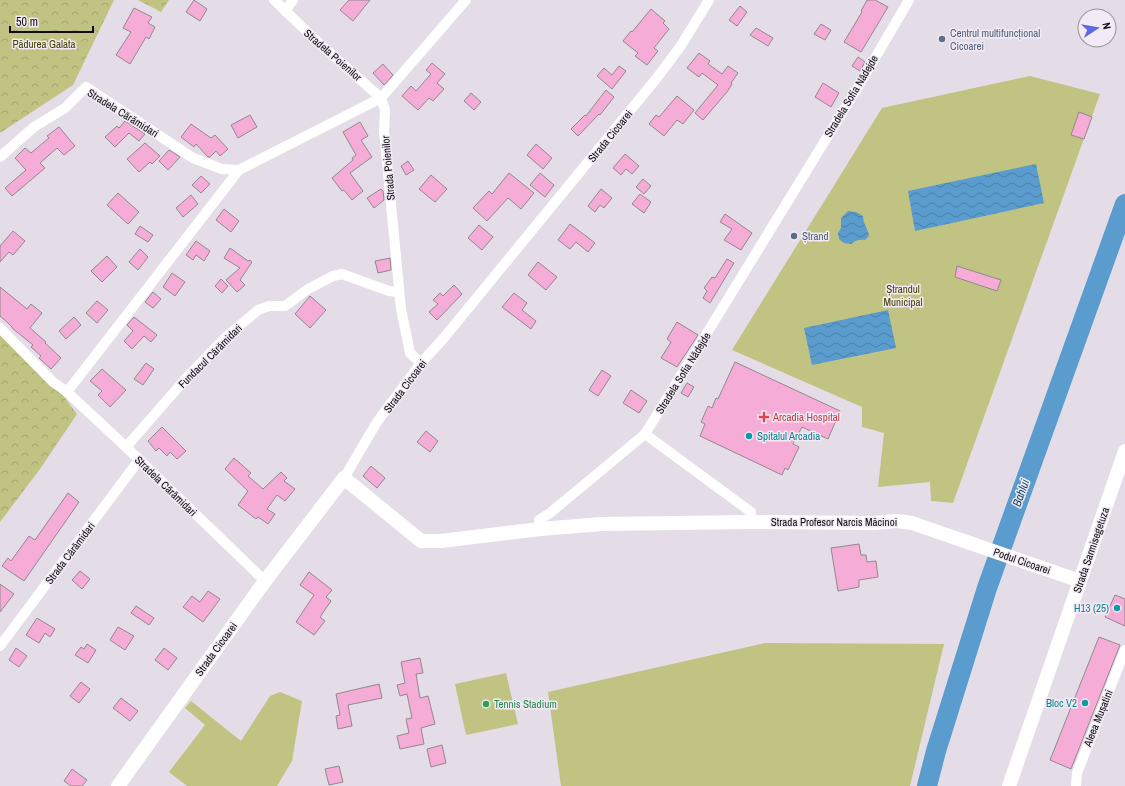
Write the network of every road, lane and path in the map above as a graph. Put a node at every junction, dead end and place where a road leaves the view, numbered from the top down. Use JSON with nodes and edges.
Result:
{"nodes":[{"id":1,"x":274,"y":0,"type":"edge"},
{"id":2,"x":293,"y":0,"type":"edge"},
{"id":3,"x":466,"y":0,"type":"edge"},
{"id":4,"x":709,"y":0,"type":"edge"},
{"id":5,"x":909,"y":0,"type":"edge"},
{"id":6,"x":285,"y":11,"type":"junction"},
{"id":7,"x":381,"y":98,"type":"junction"},
{"id":8,"x":0,"y":158,"type":"edge"},
{"id":9,"x":239,"y":170,"type":"junction"},
{"id":10,"x":399,"y":292,"type":"junction"},
{"id":11,"x":0,"y":328,"type":"edge"},
{"id":12,"x":421,"y":363,"type":"junction"},
{"id":13,"x":66,"y":392,"type":"junction"},
{"id":14,"x":645,"y":434,"type":"junction"},
{"id":15,"x":126,"y":447,"type":"junction"},
{"id":16,"x":1125,"y":451,"type":"edge"},
{"id":17,"x":139,"y":460,"type":"junction"},
{"id":18,"x":344,"y":478,"type":"junction"},
{"id":19,"x":749,"y":522,"type":"junction"},
{"id":20,"x":540,"y":529,"type":"junction"},
{"id":21,"x":964,"y":541,"type":"joint"},
{"id":22,"x":265,"y":581,"type":"junction"},
{"id":23,"x":1080,"y":581,"type":"junction"},
{"id":24,"x":0,"y":646,"type":"edge"},
{"id":25,"x":1125,"y":650,"type":"edge"},
{"id":26,"x":118,"y":786,"type":"edge"},
{"id":27,"x":1009,"y":786,"type":"edge"},
{"id":28,"x":1076,"y":786,"type":"edge"}],
"edges":[{"from":1,"to":6,"type":"street","name":"Stradela Poienilor"},
{"from":2,"to":6,"type":"street"},
{"from":3,"to":7,"type":"street"},
{"from":4,"to":12,"type":"street","name":"Strada Cicoarei"},
{"from":5,"to":14,"type":"street","name":"Stradela Sofia Nădejde"},
{"from":6,"to":7,"type":"street","name":"Stradela Poienilor"},
{"from":7,"to":9,"type":"street"},
{"from":7,"to":10,"type":"street","name":"Strada Poienilor"},
{"from":8,"to":9,"type":"street","name":"Stradela Cărămidari"},
{"from":9,"to":13,"type":"street"},
{"from":10,"to":12,"type":"street","name":"Strada Poienilor"},
{"from":10,"to":15,"type":"street","name":"Fundacul Cărămidari"},
{"from":11,"to":13,"type":"street","name":"Stradela Cărămidari"},
{"from":12,"to":18,"type":"street","name":"Strada Cicoarei"},
{"from":13,"to":15,"type":"street","name":"Stradela Cărămidari"},
{"from":14,"to":19,"type":"street"},
{"from":14,"to":20,"type":"street","name":"Stradela Sofia Nădejde"},
{"from":15,"to":17,"type":"street","name":"Stradela Cărămidari"},
{"from":16,"to":23,"type":"street","name":"Strada Sarmisegetuza"},
{"from":17,"to":22,"type":"street","name":"Stradela Cărămidari"},
{"from":17,"to":24,"type":"street","name":"Strada Cărămidari"},
{"from":18,"to":20,"type":"street"},
{"from":18,"to":22,"type":"street","name":"Strada Cicoarei"},
{"from":19,"to":20,"type":"street","name":"Strada Profesor Narcis Măcinoi"},
{"from":19,"to":21,"type":"street","name":"Strada Profesor Narcis Măcinoi"},
{"from":21,"to":23,"type":"street","name":"Podul Cicoarei"},
{"from":22,"to":26,"type":"street","name":"Strada Cicoarei"},
{"from":23,"to":27,"type":"street","name":"Strada Sarmisegetuza"},
{"from":25,"to":28,"type":"street","name":"Aleea Mușatini"}]}
